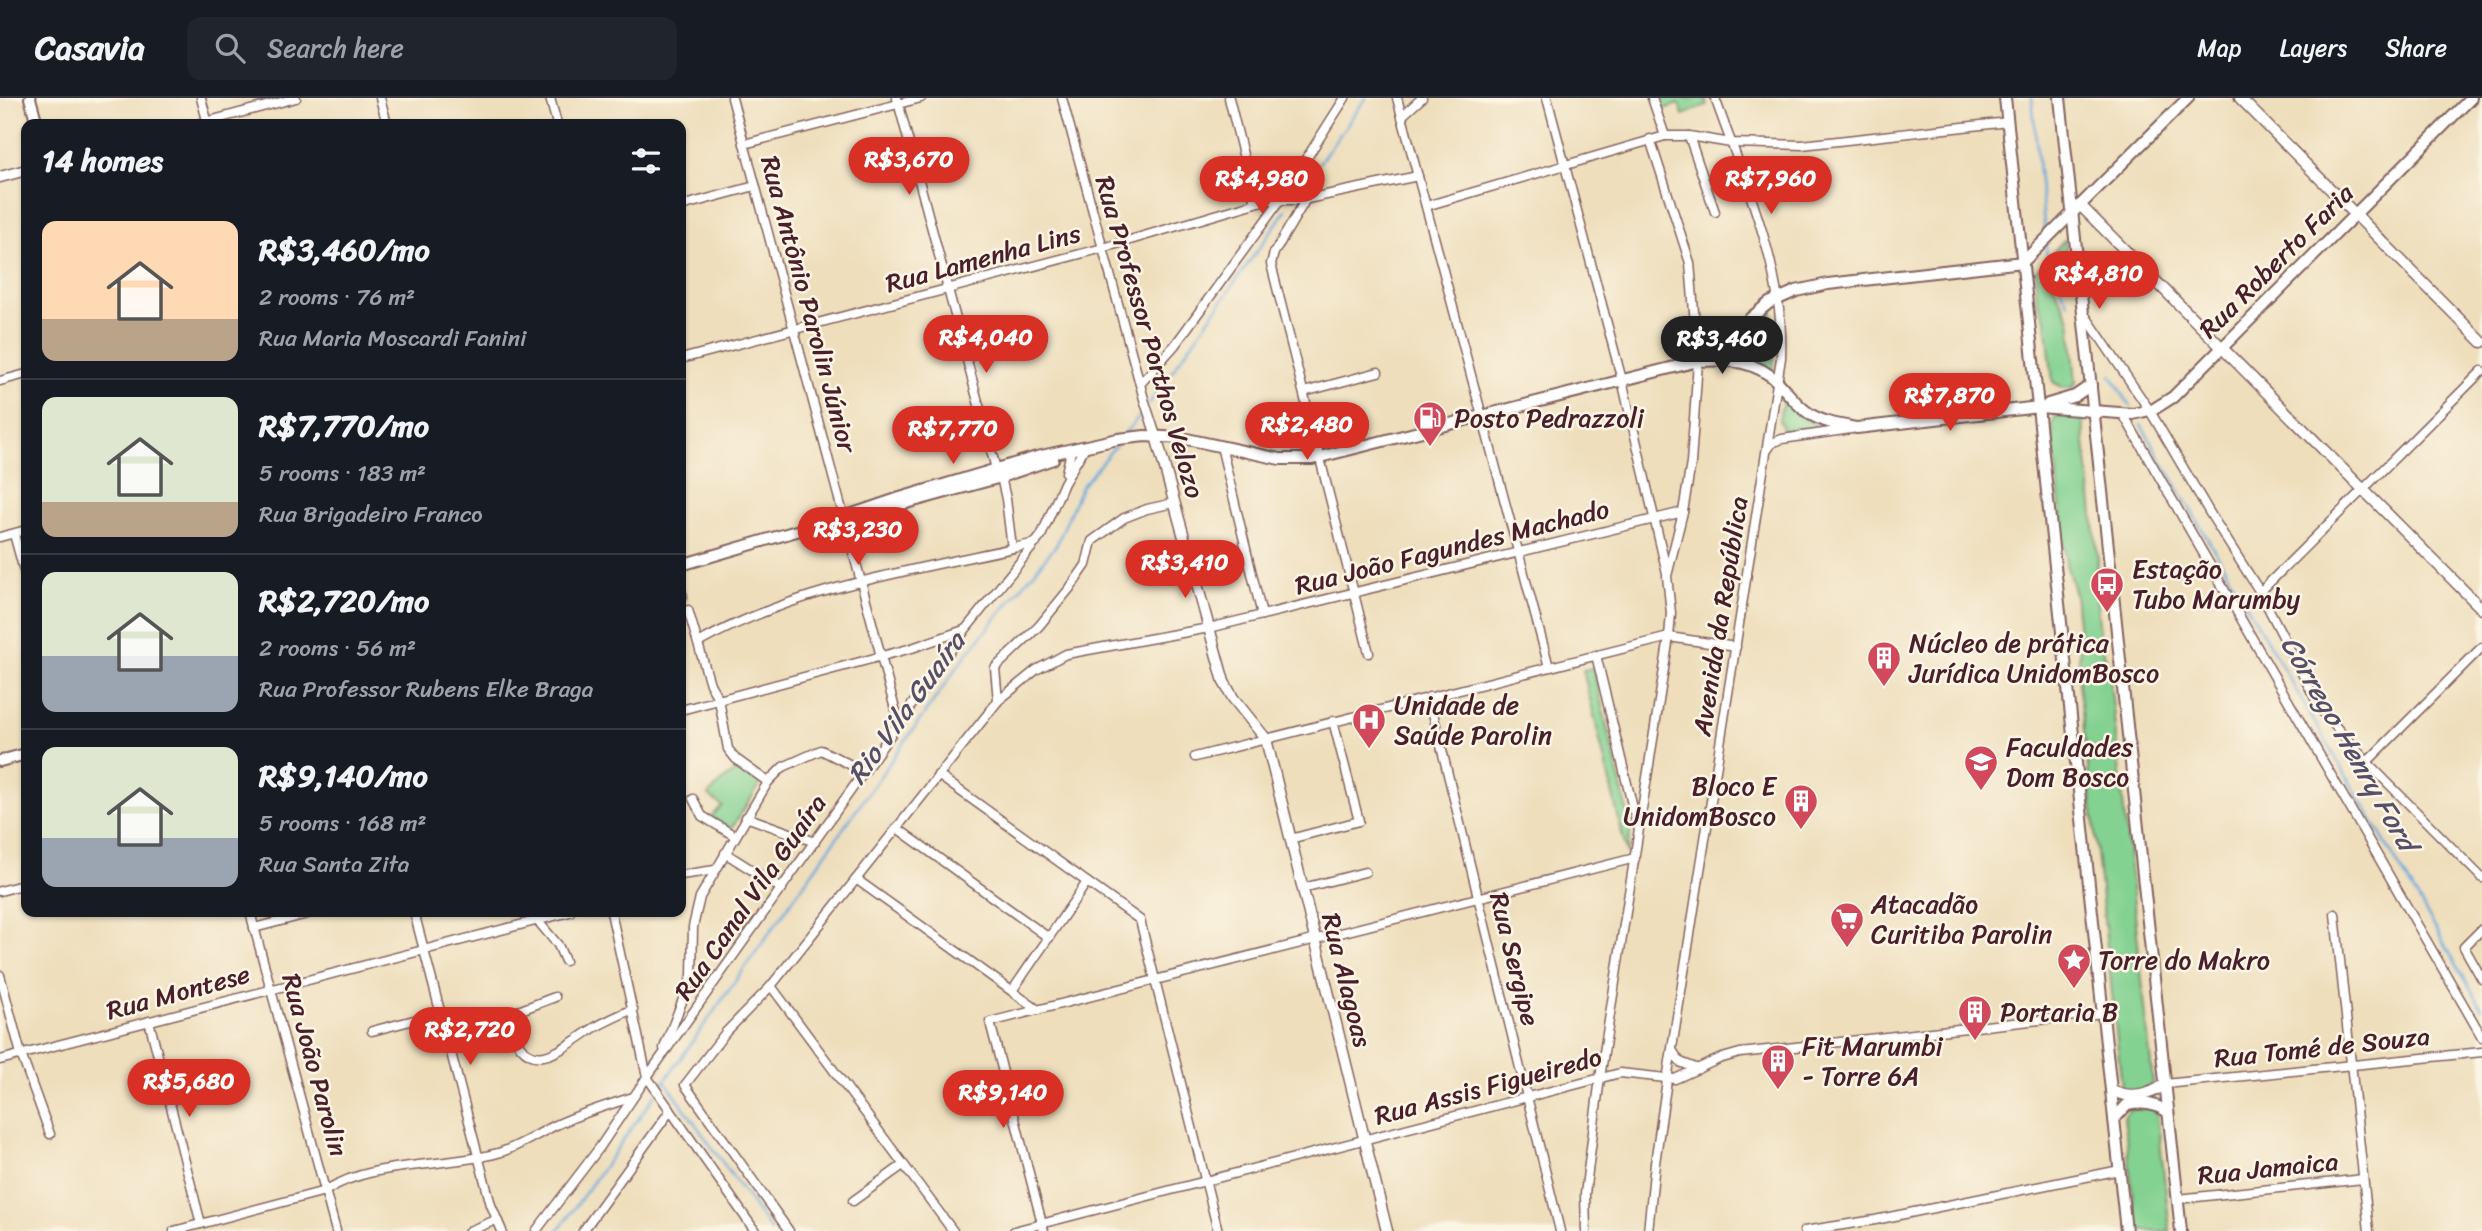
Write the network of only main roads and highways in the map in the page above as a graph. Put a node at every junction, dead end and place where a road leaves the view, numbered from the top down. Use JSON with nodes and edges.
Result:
{"nodes":[{"id":1,"x":30,"y":98,"type":"edge"},
{"id":2,"x":2005,"y":98,"type":"edge"},
{"id":3,"x":2060,"y":98,"type":"edge"},
{"id":4,"x":2188,"y":98,"type":"edge"},
{"id":5,"x":2471,"y":98,"type":"edge"},
{"id":6,"x":36,"y":119,"type":"edge"},
{"id":7,"x":2076,"y":209,"type":"junction"},
{"id":8,"x":2023,"y":262,"type":"junction"},
{"id":9,"x":1744,"y":323,"type":"junction"},
{"id":10,"x":1698,"y":361,"type":"junction"},
{"id":11,"x":1749,"y":364,"type":"junction"},
{"id":12,"x":2091,"y":385,"type":"junction"},
{"id":13,"x":2039,"y":407,"type":"junction"},
{"id":14,"x":2094,"y":412,"type":"junction"},
{"id":15,"x":686,"y":564,"type":"edge"},
{"id":16,"x":21,"y":755,"type":"edge"},
{"id":17,"x":0,"y":761,"type":"edge"},
{"id":18,"x":2165,"y":1084,"type":"junction"},
{"id":19,"x":2111,"y":1090,"type":"junction"},
{"id":20,"x":2168,"y":1112,"type":"junction"},
{"id":21,"x":2114,"y":1119,"type":"junction"},
{"id":22,"x":2126,"y":1231,"type":"edge"},
{"id":23,"x":2181,"y":1231,"type":"edge"}],
"edges":[{"from":1,"to":6,"type":"main road"},
{"from":2,"to":8,"type":"main road"},
{"from":3,"to":7,"type":"main road"},
{"from":4,"to":7,"type":"main road"},
{"from":5,"to":14,"type":"main road","name":"Rua Roberto Faria"},
{"from":7,"to":8,"type":"main road"},
{"from":7,"to":12,"type":"main road"},
{"from":8,"to":9,"type":"main road"},
{"from":8,"to":13,"type":"main road"},
{"from":9,"to":10,"type":"main road"},
{"from":9,"to":11,"type":"main road"},
{"from":10,"to":11,"type":"main road"},
{"from":10,"to":15,"type":"main road"},
{"from":11,"to":13,"type":"main road"},
{"from":12,"to":13,"type":"main road"},
{"from":12,"to":14,"type":"main road"},
{"from":13,"to":14,"type":"main road"},
{"from":13,"to":19,"type":"main road"},
{"from":14,"to":18,"type":"main road"},
{"from":16,"to":17,"type":"main road"},
{"from":18,"to":19,"type":"main road"},
{"from":18,"to":20,"type":"main road"},
{"from":19,"to":21,"type":"main road"},
{"from":20,"to":21,"type":"main road"},
{"from":20,"to":23,"type":"main road"},
{"from":21,"to":22,"type":"main road"}]}
